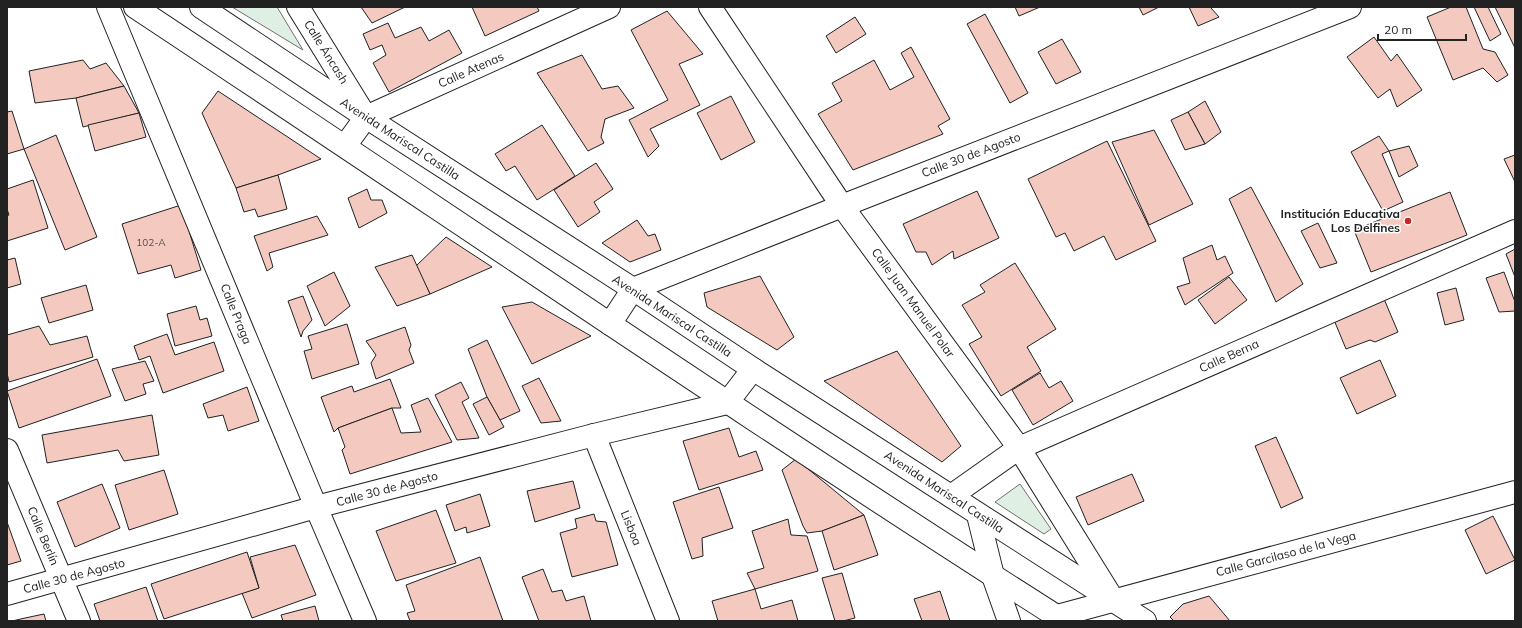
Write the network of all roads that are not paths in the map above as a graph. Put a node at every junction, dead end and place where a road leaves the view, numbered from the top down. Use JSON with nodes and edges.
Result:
{"nodes":[{"id":1,"x":108,"y":7,"type":"edge"},
{"id":2,"x":135,"y":7,"type":"edge"},
{"id":3,"x":201,"y":7,"type":"edge"},
{"id":4,"x":298,"y":7,"type":"edge"},
{"id":5,"x":609,"y":7,"type":"edge"},
{"id":6,"x":710,"y":7,"type":"edge"},
{"id":7,"x":1350,"y":7,"type":"edge"},
{"id":8,"x":366,"y":117,"type":"junction"},
{"id":9,"x":345,"y":146,"type":"junction"},
{"id":10,"x":842,"y":206,"type":"junction"},
{"id":11,"x":1515,"y":231,"type":"edge"},
{"id":12,"x":633,"y":289,"type":"junction"},
{"id":13,"x":610,"y":324,"type":"junction"},
{"id":14,"x":753,"y":369,"type":"junction"},
{"id":15,"x":727,"y":403,"type":"junction"},
{"id":16,"x":594,"y":435,"type":"junction"},
{"id":17,"x":1019,"y":448,"type":"junction"},
{"id":18,"x":7,"y":450,"type":"edge"},
{"id":19,"x":1515,"y":492,"type":"edge"},
{"id":20,"x":951,"y":496,"type":"junction"},
{"id":21,"x":316,"y":507,"type":"junction"},
{"id":22,"x":978,"y":515,"type":"junction"},
{"id":23,"x":992,"y":576,"type":"junction"},
{"id":24,"x":61,"y":580,"type":"junction"},
{"id":25,"x":7,"y":594,"type":"edge"},
{"id":26,"x":1114,"y":601,"type":"junction"},
{"id":27,"x":1061,"y":619,"type":"edge"},
{"id":28,"x":79,"y":621,"type":"edge"},
{"id":29,"x":365,"y":621,"type":"edge"},
{"id":30,"x":668,"y":621,"type":"edge"},
{"id":31,"x":1009,"y":621,"type":"edge"},
{"id":32,"x":1145,"y":621,"type":"edge"}],
"edges":[{"from":1,"to":21,"type":"street","name":"Calle Praga"},
{"from":2,"to":9,"type":"street"},
{"from":3,"to":8,"type":"street","name":"Avenida Mariscal Castilla"},
{"from":4,"to":8,"type":"street","name":"Calle Áncash"},
{"from":5,"to":8,"type":"street","name":"Calle Atenas"},
{"from":6,"to":10,"type":"street","name":"Calle Juan Manuel Polar"},
{"from":7,"to":10,"type":"street","name":"Calle 30 de Agosto"},
{"from":8,"to":9,"type":"street","name":"Calle Atenas"},
{"from":8,"to":12,"type":"street","name":"Avenida Mariscal Castilla"},
{"from":9,"to":13,"type":"street"},
{"from":10,"to":12,"type":"street","name":"Calle 30 de Agosto"},
{"from":10,"to":17,"type":"street","name":"Calle Juan Manuel Polar"},
{"from":11,"to":17,"type":"street","name":"Calle Berna"},
{"from":12,"to":13,"type":"street"},
{"from":12,"to":14,"type":"street","name":"Avenida Mariscal Castilla"},
{"from":13,"to":15,"type":"street"},
{"from":14,"to":15,"type":"street"},
{"from":14,"to":20,"type":"street","name":"Avenida Mariscal Castilla"},
{"from":15,"to":16,"type":"street","name":"Calle 30 de Agosto"},
{"from":15,"to":23,"type":"street"},
{"from":16,"to":21,"type":"street","name":"Calle 30 de Agosto"},
{"from":16,"to":30,"type":"street","name":"Lisboa"},
{"from":17,"to":20,"type":"street","name":"Calle Berna"},
{"from":17,"to":26,"type":"street","name":"Calle Juan Manuel Polar"},
{"from":18,"to":24,"type":"street","name":"Calle Berlín"},
{"from":19,"to":26,"type":"street","name":"Calle Garcilaso de la Vega"},
{"from":20,"to":22,"type":"street","name":"Avenida Mariscal Castilla"},
{"from":21,"to":24,"type":"street","name":"Calle 30 de Agosto"},
{"from":21,"to":29,"type":"street","name":"Calle Praga"},
{"from":22,"to":23,"type":"street"},
{"from":22,"to":26,"type":"street","name":"Avenida Mariscal Castilla"},
{"from":23,"to":27,"type":"street"},
{"from":23,"to":31,"type":"street"},
{"from":24,"to":25,"type":"street","name":"Calle 30 de Agosto"},
{"from":24,"to":28,"type":"street","name":"Calle Berlín"},
{"from":26,"to":27,"type":"street","name":"Calle Garcilaso de la Vega"},
{"from":26,"to":32,"type":"street","name":"Avenida Mariscal Castilla"}]}
